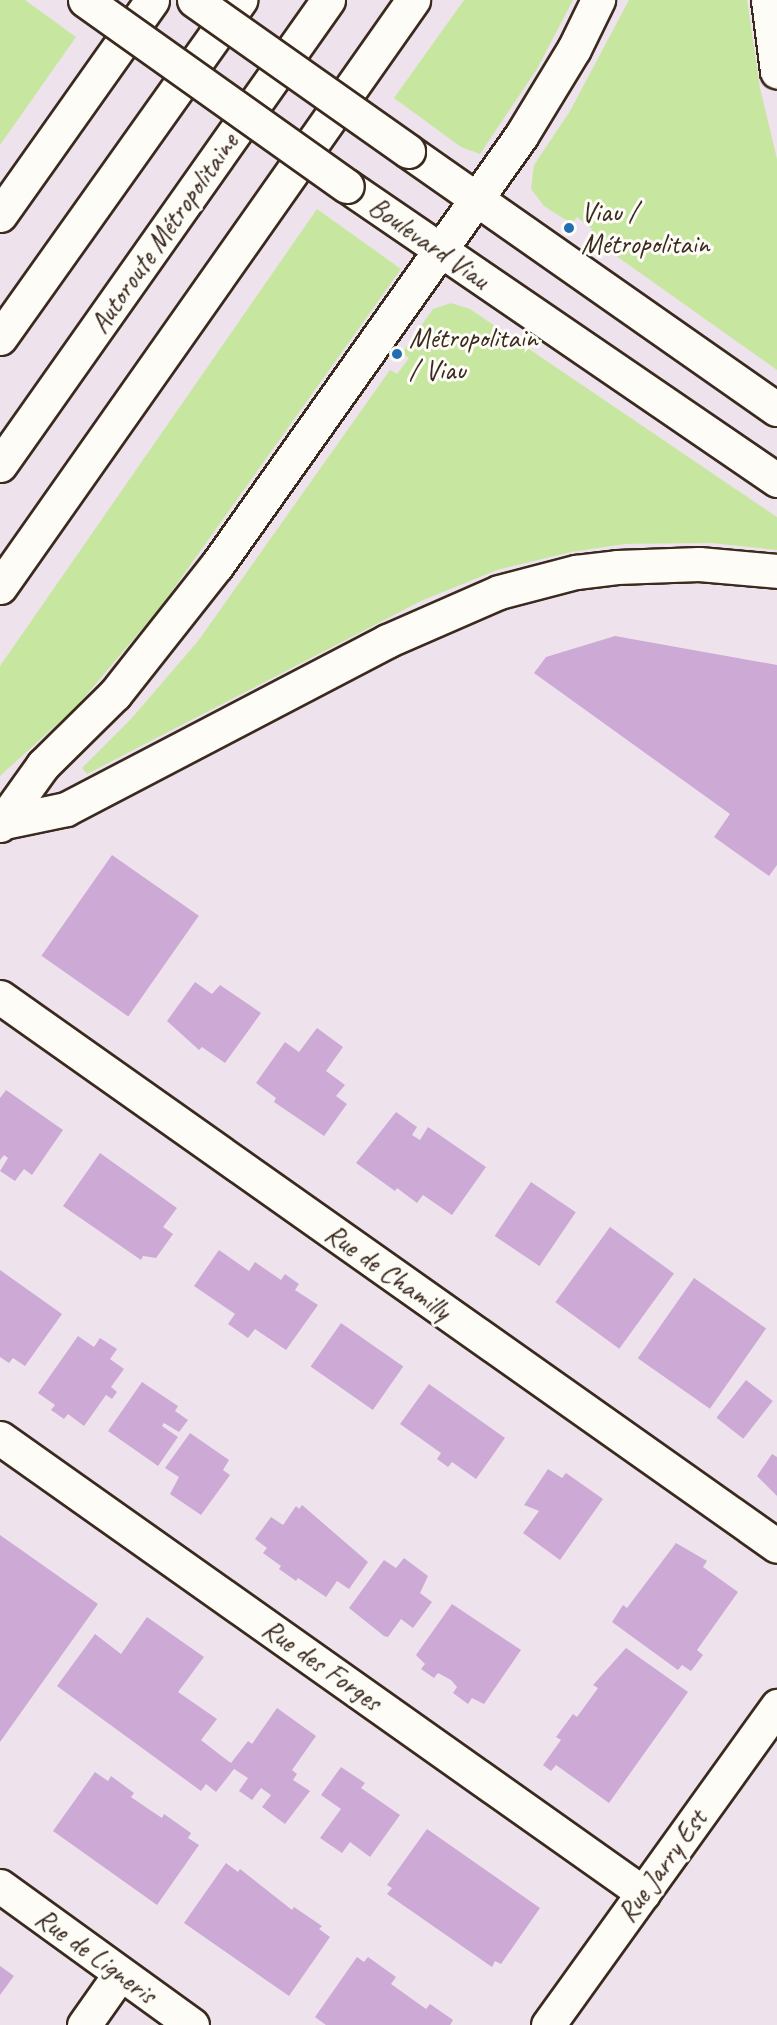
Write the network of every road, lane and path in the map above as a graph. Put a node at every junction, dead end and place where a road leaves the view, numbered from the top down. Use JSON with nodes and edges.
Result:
{"nodes":[{"id":1,"x":85,"y":0,"type":"edge"},
{"id":2,"x":152,"y":0,"type":"edge"},
{"id":3,"x":194,"y":0,"type":"edge"},
{"id":4,"x":240,"y":0,"type":"edge"},
{"id":5,"x":328,"y":0,"type":"edge"},
{"id":6,"x":413,"y":0,"type":"edge"},
{"id":7,"x":598,"y":0,"type":"edge"},
{"id":8,"x":768,"y":0,"type":"edge"},
{"id":9,"x":777,"y":71,"type":"edge"},
{"id":10,"x":476,"y":200,"type":"junction"},
{"id":11,"x":0,"y":215,"type":"edge"},
{"id":12,"x":438,"y":250,"type":"junction"},
{"id":13,"x":0,"y":338,"type":"edge"},
{"id":14,"x":777,"y":409,"type":"edge"},
{"id":15,"x":0,"y":465,"type":"edge"},
{"id":16,"x":777,"y":480,"type":"edge"},
{"id":17,"x":777,"y":571,"type":"edge"},
{"id":18,"x":0,"y":587,"type":"edge"},
{"id":19,"x":2,"y":824,"type":"edge"},
{"id":20,"x":0,"y":997,"type":"edge"},
{"id":21,"x":0,"y":1438,"type":"edge"},
{"id":22,"x":777,"y":1546,"type":"edge"},
{"id":23,"x":777,"y":1706,"type":"edge"},
{"id":24,"x":0,"y":1886,"type":"edge"},
{"id":25,"x":643,"y":1893,"type":"junction"},
{"id":26,"x":120,"y":1974,"type":"junction"},
{"id":27,"x":84,"y":2025,"type":"edge"},
{"id":28,"x":192,"y":2025,"type":"edge"},
{"id":29,"x":548,"y":2025,"type":"edge"}],
"edges":[{"from":1,"to":12,"type":"main road","name":"Boulevard Viau","bridge":true},
{"from":2,"to":11,"type":"main road"},
{"from":3,"to":10,"type":"main road","bridge":true},
{"from":4,"to":13,"type":"main road"},
{"from":5,"to":15,"type":"main road","name":"Autoroute Métropolitaine"},
{"from":6,"to":18,"type":"main road"},
{"from":7,"to":10,"type":"main road"},
{"from":8,"to":9,"type":"main road"},
{"from":10,"to":12,"type":"main road"},
{"from":10,"to":14,"type":"main road"},
{"from":12,"to":16,"type":"main road","name":"Boulevard Viau"},
{"from":12,"to":19,"type":"main road"},
{"from":17,"to":19,"type":"main road"},
{"from":20,"to":22,"type":"main road","name":"Rue de Chamilly"},
{"from":21,"to":25,"type":"main road","name":"Rue des Forges"},
{"from":23,"to":25,"type":"main road","name":"Rue Jarry Est"},
{"from":24,"to":26,"type":"main road","name":"Rue de Ligneris"},
{"from":25,"to":29,"type":"main road","name":"Rue Jarry Est"},
{"from":26,"to":27,"type":"main road"},
{"from":26,"to":28,"type":"main road","name":"Rue de Ligneris"}]}
